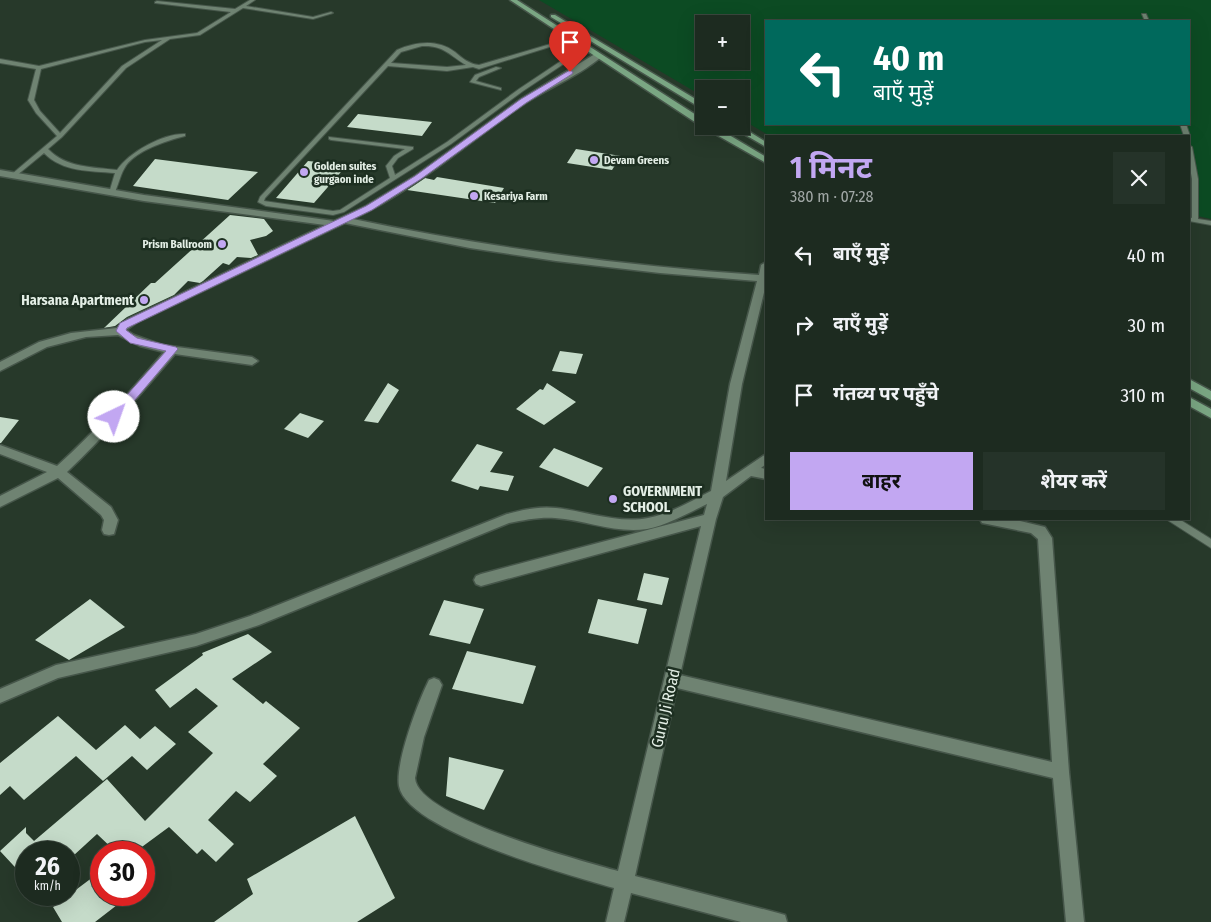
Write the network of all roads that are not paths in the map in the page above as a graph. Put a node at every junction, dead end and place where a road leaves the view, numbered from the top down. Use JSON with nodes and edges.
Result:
{"nodes":[{"id":1,"x":253,"y":0,"type":"edge"},
{"id":2,"x":513,"y":0,"type":"edge"},
{"id":3,"x":528,"y":0,"type":"edge"},
{"id":4,"x":157,"y":2,"type":"dead end"},
{"id":5,"x":242,"y":7,"type":"junction"},
{"id":6,"x":237,"y":11,"type":"junction"},
{"id":7,"x":331,"y":13,"type":"dead end"},
{"id":8,"x":1144,"y":15,"type":"dead end"},
{"id":9,"x":1146,"y":20,"type":"edge"},
{"id":10,"x":170,"y":37,"type":"junction"},
{"id":11,"x":574,"y":39,"type":"junction"},
{"id":12,"x":587,"y":49,"type":"junction"},
{"id":13,"x":571,"y":51,"type":"junction"},
{"id":14,"x":598,"y":56,"type":"junction"},
{"id":15,"x":0,"y":61,"type":"edge"},
{"id":16,"x":386,"y":64,"type":"junction"},
{"id":17,"x":472,"y":66,"type":"junction"},
{"id":18,"x":39,"y":68,"type":"junction"},
{"id":19,"x":499,"y":89,"type":"dead end"},
{"id":20,"x":695,"y":102,"type":"edge"},
{"id":21,"x":695,"y":118,"type":"edge"},
{"id":22,"x":183,"y":135,"type":"dead end"},
{"id":23,"x":723,"y":135,"type":"edge"},
{"id":24,"x":749,"y":135,"type":"edge"},
{"id":25,"x":60,"y":136,"type":"junction"},
{"id":26,"x":331,"y":138,"type":"dead end"},
{"id":27,"x":765,"y":144,"type":"edge"},
{"id":28,"x":44,"y":149,"type":"junction"},
{"id":29,"x":1190,"y":152,"type":"edge"},
{"id":30,"x":765,"y":159,"type":"edge"},
{"id":31,"x":120,"y":172,"type":"junction"},
{"id":32,"x":0,"y":173,"type":"edge"},
{"id":33,"x":14,"y":176,"type":"junction"},
{"id":34,"x":393,"y":179,"type":"junction"},
{"id":35,"x":112,"y":193,"type":"junction"},
{"id":36,"x":1192,"y":220,"type":"edge"},
{"id":37,"x":339,"y":222,"type":"junction"},
{"id":38,"x":1211,"y":223,"type":"edge"},
{"id":39,"x":765,"y":269,"type":"edge"},
{"id":40,"x":763,"y":278,"type":"junction"},
{"id":41,"x":120,"y":331,"type":"junction"},
{"id":42,"x":173,"y":349,"type":"junction"},
{"id":43,"x":252,"y":361,"type":"dead end"},
{"id":44,"x":0,"y":367,"type":"edge"},
{"id":45,"x":1190,"y":385,"type":"edge"},
{"id":46,"x":1211,"y":396,"type":"edge"},
{"id":47,"x":1190,"y":402,"type":"edge"},
{"id":48,"x":1211,"y":414,"type":"edge"},
{"id":49,"x":0,"y":449,"type":"edge"},
{"id":50,"x":765,"y":459,"type":"edge"},
{"id":51,"x":749,"y":471,"type":"junction"},
{"id":52,"x":59,"y":472,"type":"junction"},
{"id":53,"x":765,"y":474,"type":"edge"},
{"id":54,"x":717,"y":494,"type":"junction"},
{"id":55,"x":0,"y":502,"type":"edge"},
{"id":56,"x":709,"y":519,"type":"junction"},
{"id":57,"x":992,"y":520,"type":"edge"},
{"id":58,"x":1174,"y":520,"type":"edge"},
{"id":59,"x":109,"y":530,"type":"dead end"},
{"id":60,"x":1211,"y":544,"type":"edge"},
{"id":61,"x":481,"y":580,"type":"dead end"},
{"id":62,"x":671,"y":680,"type":"junction"},
{"id":63,"x":434,"y":685,"type":"dead end"},
{"id":64,"x":0,"y":696,"type":"edge"},
{"id":65,"x":1061,"y":772,"type":"junction"},
{"id":66,"x":625,"y":882,"type":"junction"},
{"id":67,"x":615,"y":922,"type":"edge"},
{"id":68,"x":778,"y":922,"type":"edge"},
{"id":69,"x":1075,"y":922,"type":"edge"}],
"edges":[{"from":1,"to":5,"type":"lane"},
{"from":2,"to":11,"type":"main road"},
{"from":3,"to":20,"type":"main road"},
{"from":4,"to":6,"type":"lane"},
{"from":5,"to":6,"type":"lane"},
{"from":5,"to":7,"type":"lane"},
{"from":6,"to":10,"type":"lane"},
{"from":8,"to":9,"type":"lane"},
{"from":10,"to":18,"type":"lane"},
{"from":10,"to":25,"type":"lane"},
{"from":11,"to":12,"type":"main road"},
{"from":11,"to":17,"type":"lane"},
{"from":12,"to":13,"type":"lane"},
{"from":12,"to":14,"type":"main road"},
{"from":13,"to":19,"type":"lane"},
{"from":13,"to":34,"type":"lane"},
{"from":14,"to":21,"type":"main road"},
{"from":14,"to":37,"type":"street"},
{"from":15,"to":18,"type":"lane"},
{"from":16,"to":17,"type":"lane"},
{"from":16,"to":17,"type":"lane"},
{"from":16,"to":34,"type":"lane"},
{"from":18,"to":25,"type":"lane"},
{"from":22,"to":31,"type":"lane"},
{"from":23,"to":30,"type":"main road"},
{"from":24,"to":27,"type":"main road"},
{"from":25,"to":28,"type":"lane"},
{"from":26,"to":34,"type":"lane"},
{"from":28,"to":31,"type":"lane"},
{"from":28,"to":33,"type":"lane"},
{"from":29,"to":36,"type":"lane"},
{"from":31,"to":35,"type":"lane"},
{"from":32,"to":33,"type":"street"},
{"from":33,"to":35,"type":"street"},
{"from":35,"to":37,"type":"street"},
{"from":36,"to":38,"type":"lane"},
{"from":37,"to":40,"type":"street"},
{"from":37,"to":41,"type":"street"},
{"from":39,"to":40,"type":"street","name":"Guru Ji Road"},
{"from":40,"to":54,"type":"street","name":"Guru Ji Road"},
{"from":41,"to":42,"type":"street"},
{"from":41,"to":44,"type":"street"},
{"from":42,"to":43,"type":"street"},
{"from":42,"to":52,"type":"street"},
{"from":45,"to":46,"type":"main road"},
{"from":47,"to":48,"type":"main road"},
{"from":49,"to":52,"type":"street"},
{"from":50,"to":51,"type":"street"},
{"from":51,"to":53,"type":"street"},
{"from":51,"to":54,"type":"street"},
{"from":52,"to":55,"type":"street"},
{"from":52,"to":59,"type":"street"},
{"from":54,"to":56,"type":"street","name":"Guru Ji Road"},
{"from":54,"to":64,"type":"street"},
{"from":56,"to":61,"type":"street"},
{"from":56,"to":62,"type":"street","name":"Guru Ji Road"},
{"from":57,"to":65,"type":"street"},
{"from":58,"to":60,"type":"lane"},
{"from":62,"to":65,"type":"street"},
{"from":62,"to":66,"type":"street","name":"Guru Ji Road"},
{"from":63,"to":66,"type":"street"},
{"from":65,"to":69,"type":"street"},
{"from":66,"to":67,"type":"street","name":"Guru Ji Road"},
{"from":66,"to":68,"type":"street"}]}
